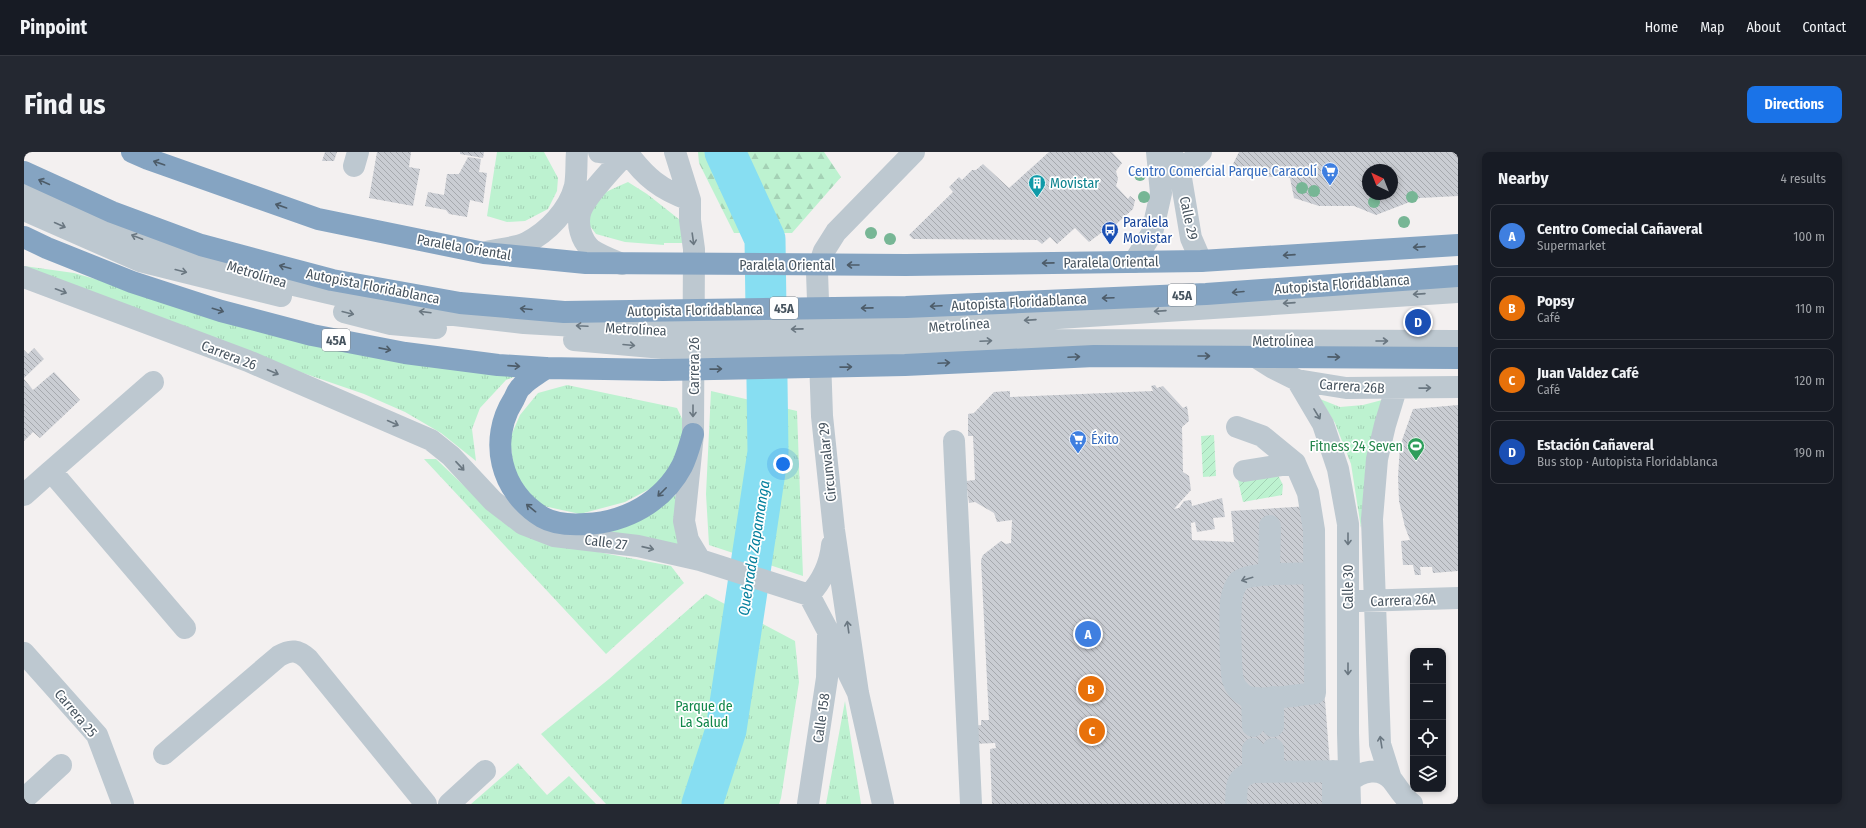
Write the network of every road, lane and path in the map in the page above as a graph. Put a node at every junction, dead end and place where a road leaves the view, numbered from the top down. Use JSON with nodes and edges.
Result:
{"nodes":[{"id":1,"x":132,"y":152,"type":"edge"},
{"id":2,"x":577,"y":152,"type":"edge"},
{"id":3,"x":598,"y":152,"type":"edge"},
{"id":4,"x":627,"y":152,"type":"edge"},
{"id":5,"x":675,"y":152,"type":"edge"},
{"id":6,"x":914,"y":152,"type":"edge"},
{"id":7,"x":1157,"y":152,"type":"edge"},
{"id":8,"x":1171,"y":152,"type":"edge"},
{"id":9,"x":1200,"y":152,"type":"edge"},
{"id":10,"x":24,"y":172,"type":"edge"},
{"id":11,"x":1180,"y":172,"type":"junction"},
{"id":12,"x":24,"y":190,"type":"edge"},
{"id":13,"x":690,"y":200,"type":"junction"},
{"id":14,"x":24,"y":210,"type":"edge"},
{"id":15,"x":24,"y":237,"type":"edge"},
{"id":16,"x":1458,"y":245,"type":"edge"},
{"id":17,"x":484,"y":253,"type":"junction"},
{"id":18,"x":24,"y":255,"type":"edge"},
{"id":19,"x":1201,"y":261,"type":"junction"},
{"id":20,"x":1134,"y":262,"type":"junction"},
{"id":21,"x":622,"y":264,"type":"junction"},
{"id":22,"x":1458,"y":276,"type":"edge"},
{"id":23,"x":24,"y":277,"type":"edge"},
{"id":24,"x":132,"y":282,"type":"junction"},
{"id":25,"x":1458,"y":292,"type":"edge"},
{"id":26,"x":663,"y":330,"type":"junction"},
{"id":27,"x":906,"y":337,"type":"junction"},
{"id":28,"x":1458,"y":341,"type":"edge"},
{"id":29,"x":1254,"y":356,"type":"junction"},
{"id":30,"x":1458,"y":358,"type":"edge"},
{"id":31,"x":546,"y":368,"type":"junction"},
{"id":32,"x":1297,"y":380,"type":"junction"},
{"id":33,"x":153,"y":382,"type":"dead end"},
{"id":34,"x":1458,"y":388,"type":"edge"},
{"id":35,"x":1396,"y":389,"type":"junction"},
{"id":36,"x":1237,"y":427,"type":"dead end"},
{"id":37,"x":693,"y":434,"type":"junction"},
{"id":38,"x":431,"y":440,"type":"joint"},
{"id":39,"x":954,"y":442,"type":"dead end"},
{"id":40,"x":1295,"y":463,"type":"junction"},
{"id":41,"x":52,"y":471,"type":"junction"},
{"id":42,"x":1244,"y":471,"type":"dead end"},
{"id":43,"x":24,"y":495,"type":"edge"},
{"id":44,"x":1270,"y":526,"type":"dead end"},
{"id":45,"x":834,"y":530,"type":"junction"},
{"id":46,"x":704,"y":562,"type":"junction"},
{"id":47,"x":1314,"y":573,"type":"junction"},
{"id":48,"x":1270,"y":574,"type":"junction"},
{"id":49,"x":809,"y":595,"type":"junction"},
{"id":50,"x":1458,"y":598,"type":"edge"},
{"id":51,"x":1374,"y":601,"type":"junction"},
{"id":52,"x":1348,"y":602,"type":"junction"},
{"id":53,"x":184,"y":628,"type":"dead end"},
{"id":54,"x":828,"y":631,"type":"junction"},
{"id":55,"x":24,"y":653,"type":"edge"},
{"id":56,"x":858,"y":693,"type":"junction"},
{"id":57,"x":1255,"y":695,"type":"junction"},
{"id":58,"x":1263,"y":726,"type":"dead end"},
{"id":59,"x":1263,"y":749,"type":"dead end"},
{"id":60,"x":164,"y":754,"type":"dead end"},
{"id":61,"x":61,"y":765,"type":"dead end"},
{"id":62,"x":485,"y":771,"type":"dead end"},
{"id":63,"x":1263,"y":772,"type":"junction"},
{"id":64,"x":1344,"y":774,"type":"junction"},
{"id":65,"x":1391,"y":779,"type":"junction"},
{"id":66,"x":24,"y":799,"type":"edge"},
{"id":67,"x":123,"y":804,"type":"edge"},
{"id":68,"x":426,"y":804,"type":"edge"},
{"id":69,"x":449,"y":804,"type":"edge"},
{"id":70,"x":808,"y":804,"type":"edge"},
{"id":71,"x":883,"y":804,"type":"edge"},
{"id":72,"x":971,"y":804,"type":"edge"},
{"id":73,"x":1236,"y":804,"type":"edge"},
{"id":74,"x":1346,"y":804,"type":"edge"},
{"id":75,"x":1412,"y":804,"type":"edge"}],
"edges":[{"from":17,"to":1,"type":"highway","name":"Paralela Oriental","one_way":true},
{"from":2,"to":17,"type":"street"},
{"from":3,"to":4,"type":"street"},
{"from":4,"to":13,"type":"street"},
{"from":4,"to":21,"type":"street"},
{"from":5,"to":13,"type":"street","name":"Carrera 26"},
{"from":6,"to":45,"type":"street","name":"Circunvalar 29"},
{"from":7,"to":20,"type":"street","name":"Calle 29"},
{"from":8,"to":11,"type":"street","name":"Calle 29"},
{"from":9,"to":11,"type":"street"},
{"from":26,"to":10,"type":"highway","name":"Autopista Floridablanca","number":"45A","one_way":true},
{"from":11,"to":19,"type":"street","name":"Calle 29"},
{"from":26,"to":12,"type":"street","name":"Metrolínea","one_way":true},
{"from":13,"to":37,"type":"street","name":"Carrera 26","one_way":true},
{"from":14,"to":26,"type":"street","name":"Metrolínea","one_way":true},
{"from":15,"to":24,"type":"highway","name":"Autopista Floridablanca","number":"45A"},
{"from":16,"to":19,"type":"highway","name":"Paralela Oriental","one_way":true},
{"from":17,"to":21,"type":"highway","name":"Paralela Oriental"},
{"from":18,"to":24,"type":"highway"},
{"from":19,"to":20,"type":"highway","name":"Paralela Oriental"},
{"from":20,"to":21,"type":"highway","name":"Paralela Oriental","one_way":true},
{"from":22,"to":27,"type":"highway","name":"Autopista Floridablanca","number":"45A","one_way":true},
{"from":23,"to":38,"type":"street","name":"Carrera 26","one_way":true},
{"from":24,"to":31,"type":"highway","name":"Autopista Floridablanca","number":"45A","one_way":true},
{"from":25,"to":27,"type":"street","name":"Metrolínea","one_way":true},
{"from":27,"to":26,"type":"highway","name":"Autopista Floridablanca","number":"45A","one_way":true},
{"from":26,"to":27,"type":"street","name":"Metrolínea","one_way":true},
{"from":27,"to":28,"type":"street","name":"Metrolínea","one_way":true},
{"from":27,"to":29,"type":"highway","name":"Autopista Floridablanca","number":"45A","one_way":true},
{"from":31,"to":27,"type":"highway","name":"Autopista Floridablanca","number":"45A","one_way":true},
{"from":29,"to":30,"type":"highway","name":"Autopista Floridablanca","number":"45A","one_way":true},
{"from":29,"to":32,"type":"street","name":"Carrera 26B"},
{"from":37,"to":31,"type":"highway","one_way":true},
{"from":32,"to":35,"type":"street","name":"Carrera 26B"},
{"from":32,"to":52,"type":"street","name":"Calle 30","one_way":true},
{"from":33,"to":41,"type":"street"},
{"from":35,"to":34,"type":"street","name":"Carrera 26B","one_way":true},
{"from":35,"to":51,"type":"street","name":"Calle 30"},
{"from":36,"to":40,"type":"street"},
{"from":37,"to":46,"type":"street","name":"Carrera 26"},
{"from":38,"to":46,"type":"street","name":"Calle 27","one_way":true},
{"from":39,"to":72,"type":"street"},
{"from":40,"to":42,"type":"street"},
{"from":40,"to":47,"type":"street"},
{"from":41,"to":43,"type":"street"},
{"from":41,"to":53,"type":"street"},
{"from":44,"to":48,"type":"street"},
{"from":45,"to":49,"type":"street"},
{"from":56,"to":45,"type":"street","name":"Circunvalar 29","one_way":true},
{"from":46,"to":49,"type":"street","name":"Calle 27"},
{"from":47,"to":48,"type":"street"},
{"from":47,"to":57,"type":"street"},
{"from":48,"to":57,"type":"street","one_way":true},
{"from":49,"to":54,"type":"street"},
{"from":50,"to":51,"type":"street","name":"Carrera 26A"},
{"from":51,"to":52,"type":"street","name":"Carrera 26A"},
{"from":65,"to":51,"type":"street","name":"Calle 30","one_way":true},
{"from":52,"to":64,"type":"street","name":"Calle 30","one_way":true},
{"from":54,"to":56,"type":"street"},
{"from":54,"to":70,"type":"street","name":"Calle 158"},
{"from":55,"to":67,"type":"street","name":"Carrera 25"},
{"from":56,"to":71,"type":"street","name":"Circunvalar 29"},
{"from":57,"to":58,"type":"street"},
{"from":59,"to":63,"type":"street"},
{"from":60,"to":68,"type":"street"},
{"from":61,"to":66,"type":"street"},
{"from":62,"to":69,"type":"street"},
{"from":63,"to":64,"type":"street"},
{"from":63,"to":73,"type":"street"},
{"from":64,"to":65,"type":"street"},
{"from":64,"to":74,"type":"street","name":"Calle 30"},
{"from":65,"to":75,"type":"street"}]}
